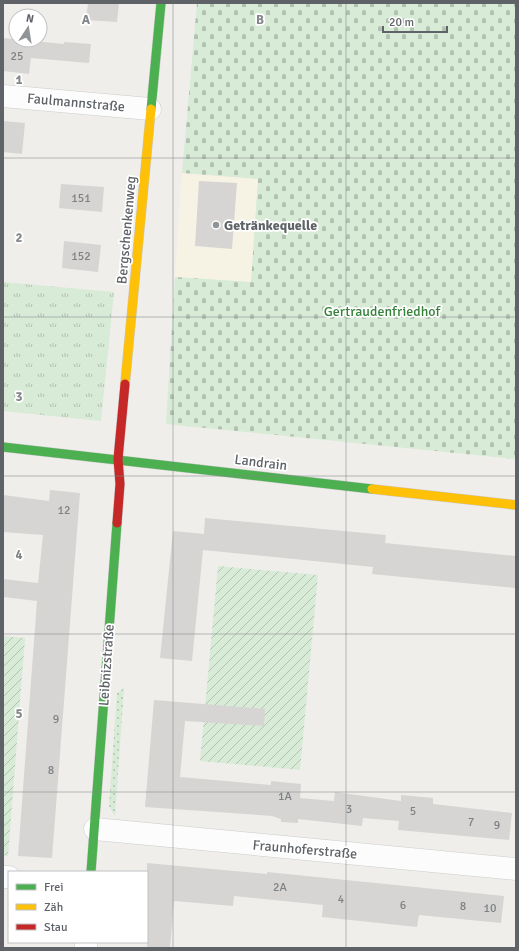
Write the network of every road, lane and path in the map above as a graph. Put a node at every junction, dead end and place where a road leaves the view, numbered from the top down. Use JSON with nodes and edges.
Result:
{"nodes":[{"id":1,"x":161,"y":3,"type":"edge"},
{"id":2,"x":3,"y":96,"type":"edge"},
{"id":3,"x":150,"y":109,"type":"junction"},
{"id":4,"x":3,"y":447,"type":"edge"},
{"id":5,"x":118,"y":459,"type":"junction"},
{"id":6,"x":516,"y":505,"type":"edge"},
{"id":7,"x":95,"y":829,"type":"junction"},
{"id":8,"x":516,"y":869,"type":"edge"},
{"id":9,"x":91,"y":871,"type":"edge"}],
"edges":[{"from":1,"to":3,"type":"street","name":"Bergschenkenweg"},
{"from":2,"to":3,"type":"street","name":"Faulmannstraße"},
{"from":3,"to":5,"type":"street","name":"Bergschenkenweg"},
{"from":4,"to":5,"type":"street","name":"Landrain"},
{"from":5,"to":6,"type":"street","name":"Landrain"},
{"from":5,"to":7,"type":"street","name":"Leibnizstraße"},
{"from":7,"to":8,"type":"street","name":"Fraunhoferstraße"},
{"from":7,"to":9,"type":"street","name":"Leibnizstraße"}]}
